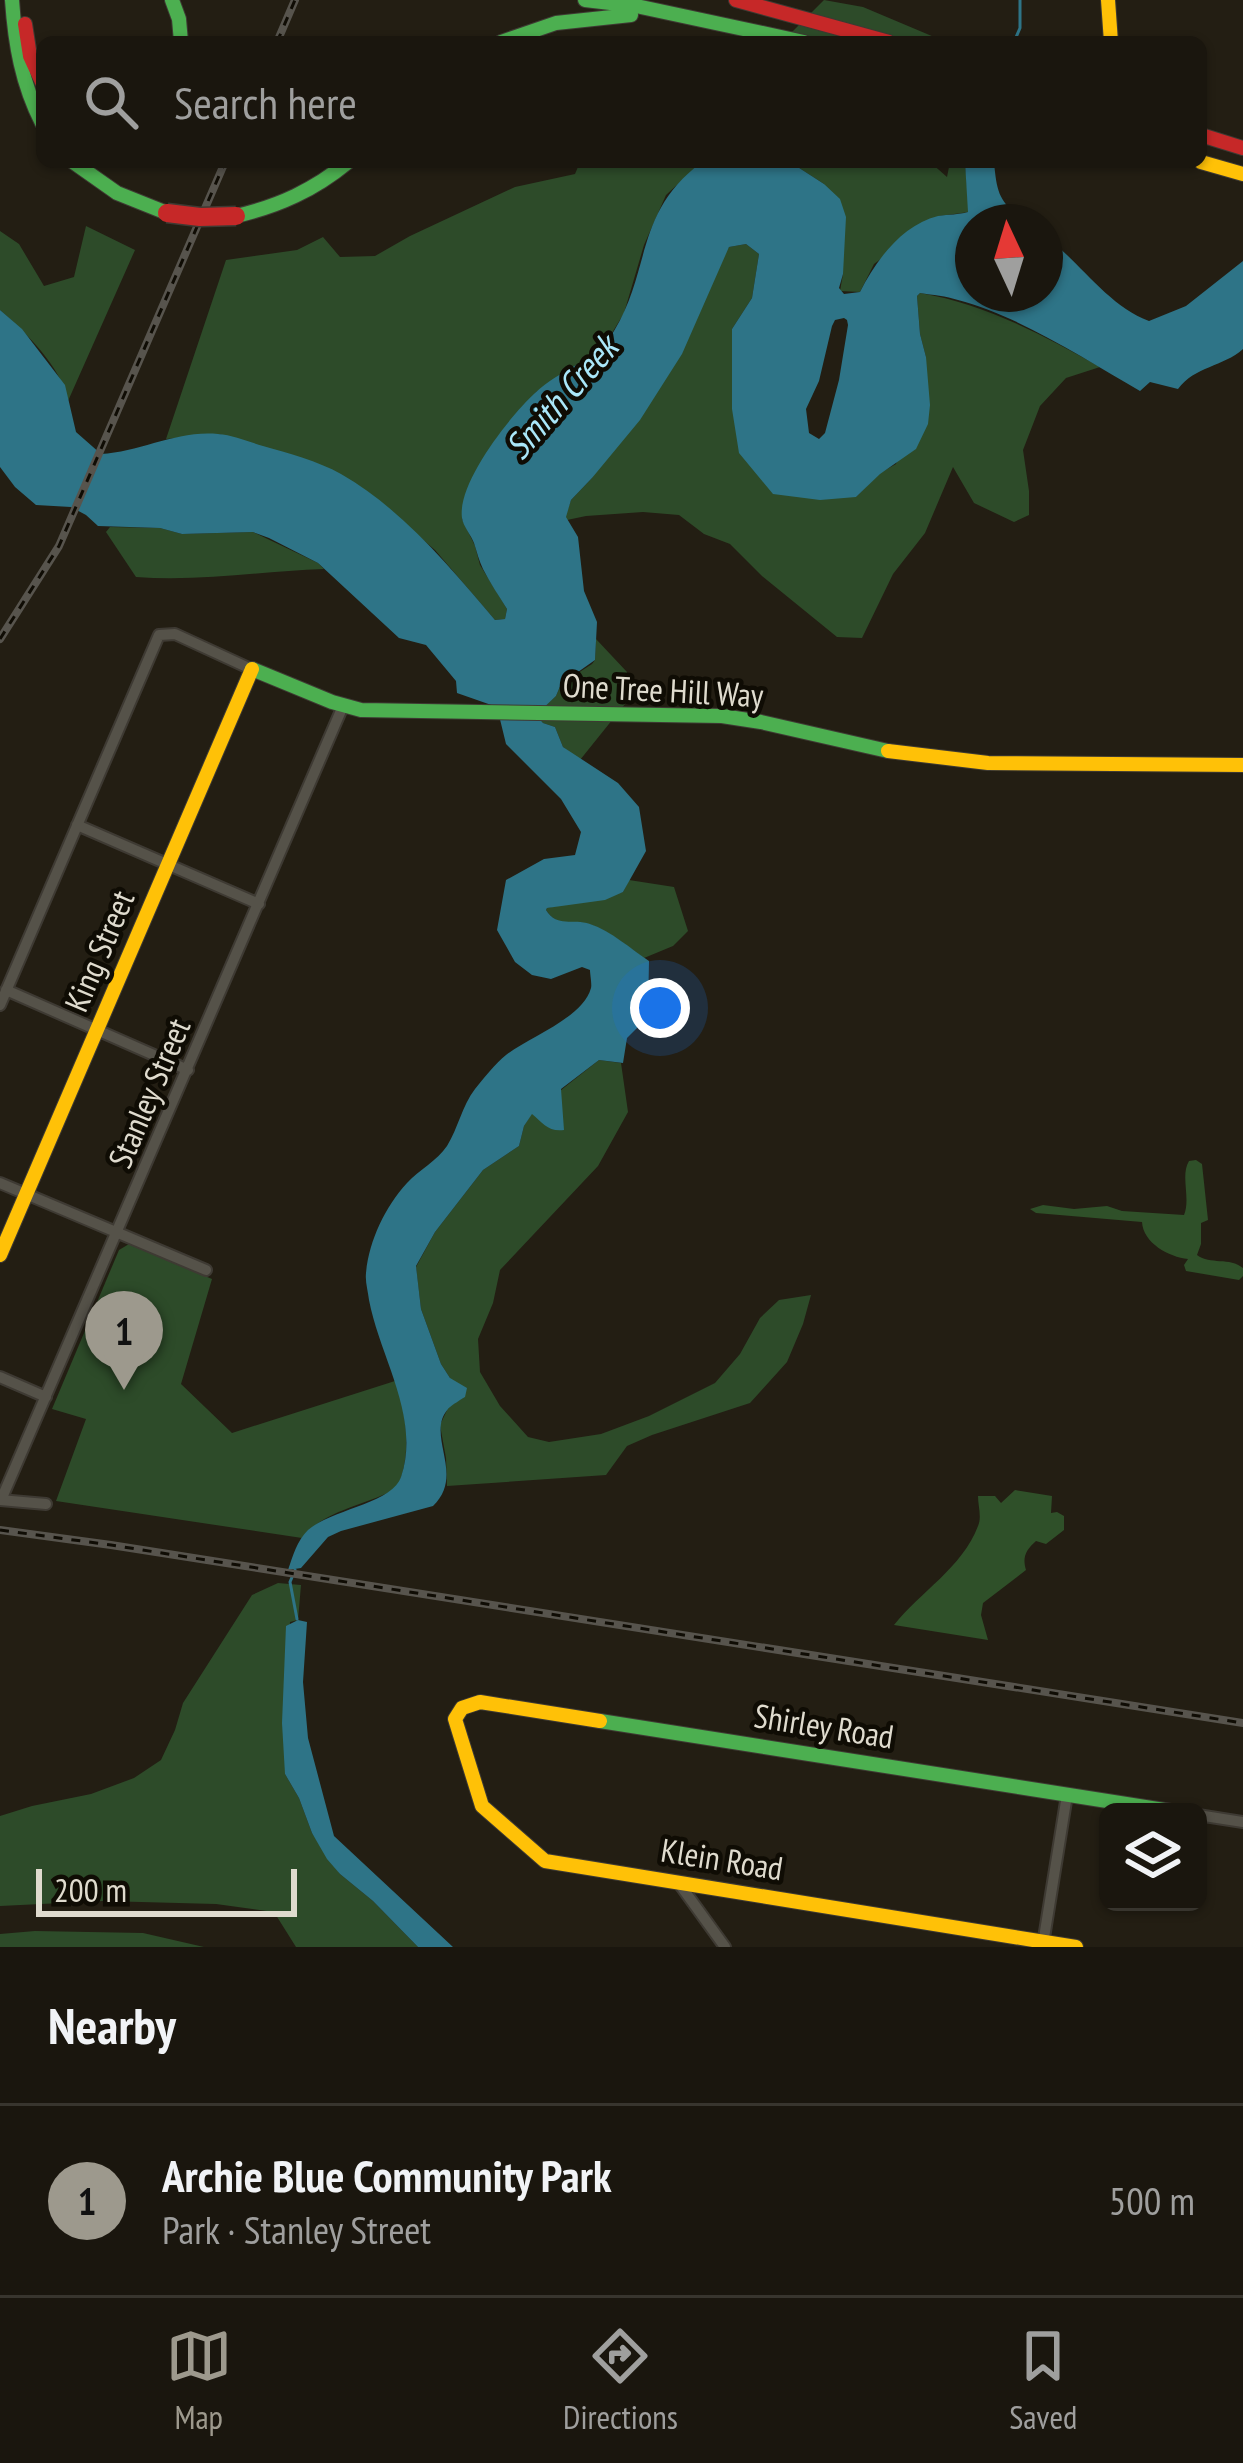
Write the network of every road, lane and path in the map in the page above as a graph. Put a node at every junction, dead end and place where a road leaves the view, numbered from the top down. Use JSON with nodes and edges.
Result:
{"nodes":[{"id":1,"x":12,"y":0,"type":"edge"},
{"id":2,"x":24,"y":0,"type":"edge"},
{"id":3,"x":172,"y":0,"type":"edge"},
{"id":4,"x":586,"y":0,"type":"edge"},
{"id":5,"x":1108,"y":0,"type":"edge"},
{"id":6,"x":742,"y":1,"type":"edge"},
{"id":7,"x":692,"y":17,"type":"junction"},
{"id":8,"x":180,"y":36,"type":"edge"},
{"id":9,"x":519,"y":36,"type":"edge"},
{"id":10,"x":779,"y":36,"type":"edge"},
{"id":11,"x":867,"y":36,"type":"edge"},
{"id":12,"x":1111,"y":36,"type":"edge"},
{"id":13,"x":36,"y":69,"type":"edge"},
{"id":14,"x":36,"y":113,"type":"edge"},
{"id":15,"x":1207,"y":137,"type":"edge"},
{"id":16,"x":1243,"y":148,"type":"edge"},
{"id":17,"x":1207,"y":164,"type":"edge"},
{"id":18,"x":82,"y":168,"type":"edge"},
{"id":19,"x":341,"y":168,"type":"edge"},
{"id":20,"x":1243,"y":174,"type":"edge"},
{"id":21,"x":251,"y":669,"type":"junction"},
{"id":22,"x":343,"y":706,"type":"junction"},
{"id":23,"x":1243,"y":765,"type":"edge"},
{"id":24,"x":76,"y":825,"type":"junction"},
{"id":25,"x":167,"y":865,"type":"junction"},
{"id":26,"x":259,"y":904,"type":"junction"},
{"id":27,"x":6,"y":991,"type":"junction"},
{"id":28,"x":0,"y":1005,"type":"edge"},
{"id":29,"x":98,"y":1030,"type":"junction"},
{"id":30,"x":188,"y":1070,"type":"junction"},
{"id":31,"x":0,"y":1183,"type":"edge"},
{"id":32,"x":26,"y":1194,"type":"junction"},
{"id":33,"x":117,"y":1233,"type":"junction"},
{"id":34,"x":0,"y":1256,"type":"edge"},
{"id":35,"x":206,"y":1270,"type":"dead end"},
{"id":36,"x":0,"y":1377,"type":"edge"},
{"id":37,"x":46,"y":1397,"type":"junction"},
{"id":38,"x":1,"y":1500,"type":"edge"},
{"id":39,"x":46,"y":1504,"type":"dead end"},
{"id":40,"x":462,"y":1708,"type":"joint"},
{"id":41,"x":1067,"y":1795,"type":"junction"},
{"id":42,"x":1119,"y":1803,"type":"edge"},
{"id":43,"x":1207,"y":1816,"type":"edge"},
{"id":44,"x":1243,"y":1822,"type":"edge"},
{"id":45,"x":678,"y":1882,"type":"junction"},
{"id":46,"x":1043,"y":1945,"type":"edge"},
{"id":47,"x":725,"y":1947,"type":"edge"},
{"id":48,"x":1076,"y":1947,"type":"edge"}],
"edges":[{"from":1,"to":14,"type":"main road"},
{"from":2,"to":13,"type":"main road"},
{"from":3,"to":8,"type":"main road"},
{"from":4,"to":7,"type":"main road"},
{"from":5,"to":12,"type":"main road"},
{"from":6,"to":11,"type":"main road"},
{"from":7,"to":9,"type":"main road"},
{"from":7,"to":10,"type":"main road"},
{"from":15,"to":16,"type":"main road"},
{"from":17,"to":20,"type":"main road"},
{"from":18,"to":19,"type":"main road","bridge":true},
{"from":21,"to":22,"type":"main road","name":"One Tree Hill Way"},
{"from":21,"to":24,"type":"street","name":"One Tree Hill Way"},
{"from":21,"to":25,"type":"main road","name":"King Street"},
{"from":22,"to":23,"type":"main road","name":"One Tree Hill Way"},
{"from":22,"to":26,"type":"street","name":"Stanley Street"},
{"from":24,"to":25,"type":"street"},
{"from":24,"to":27,"type":"street"},
{"from":25,"to":26,"type":"street"},
{"from":25,"to":29,"type":"main road","name":"King Street"},
{"from":26,"to":30,"type":"street","name":"Stanley Street"},
{"from":27,"to":28,"type":"street"},
{"from":27,"to":29,"type":"street"},
{"from":29,"to":30,"type":"street"},
{"from":29,"to":32,"type":"main road","name":"King Street"},
{"from":30,"to":33,"type":"street","name":"Stanley Street"},
{"from":31,"to":32,"type":"street"},
{"from":32,"to":33,"type":"street"},
{"from":32,"to":34,"type":"main road","name":"King Street"},
{"from":33,"to":35,"type":"street"},
{"from":33,"to":37,"type":"street","name":"Stanley Street"},
{"from":36,"to":37,"type":"street"},
{"from":37,"to":38,"type":"street","name":"Stanley Street"},
{"from":38,"to":39,"type":"street"},
{"from":40,"to":41,"type":"main road","name":"Shirley Road"},
{"from":40,"to":45,"type":"main road","name":"Klein Road"},
{"from":41,"to":42,"type":"main road","name":"Shirley Road"},
{"from":41,"to":46,"type":"street"},
{"from":43,"to":44,"type":"street"},
{"from":45,"to":46,"type":"main road","name":"Klein Road"},
{"from":45,"to":47,"type":"street"},
{"from":46,"to":48,"type":"main road","name":"Klein Road"}]}
